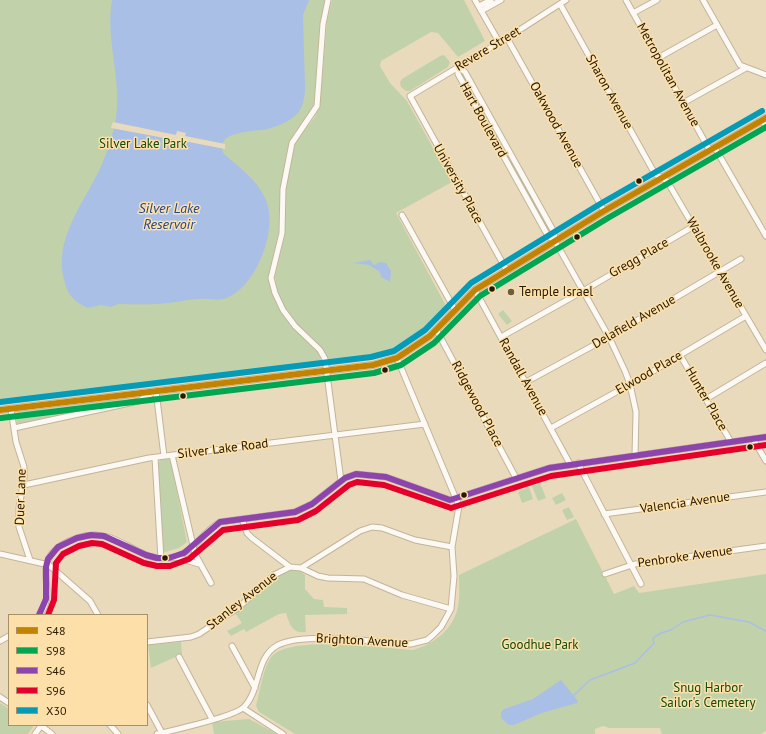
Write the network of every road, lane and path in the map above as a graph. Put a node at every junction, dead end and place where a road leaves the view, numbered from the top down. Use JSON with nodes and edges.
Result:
{"nodes":[{"id":1,"x":328,"y":0,"type":"edge"},
{"id":2,"x":475,"y":0,"type":"edge"},
{"id":3,"x":491,"y":0,"type":"edge"},
{"id":4,"x":501,"y":0,"type":"edge"},
{"id":5,"x":566,"y":0,"type":"edge"},
{"id":6,"x":626,"y":0,"type":"edge"},
{"id":7,"x":657,"y":0,"type":"edge"},
{"id":8,"x":703,"y":0,"type":"edge"},
{"id":9,"x":560,"y":4,"type":"junction"},
{"id":10,"x":480,"y":9,"type":"junction"},
{"id":11,"x":633,"y":13,"type":"junction"},
{"id":12,"x":717,"y":25,"type":"junction"},
{"id":13,"x":507,"y":38,"type":"junction"},
{"id":14,"x":499,"y":42,"type":"junction"},
{"id":15,"x":658,"y":58,"type":"junction"},
{"id":16,"x":458,"y":67,"type":"junction"},
{"id":17,"x":746,"y":68,"type":"junction"},
{"id":18,"x":766,"y":76,"type":"edge"},
{"id":19,"x":410,"y":96,"type":"joint"},
{"id":20,"x":684,"y":103,"type":"junction"},
{"id":21,"x":764,"y":119,"type":"edge"},
{"id":22,"x":766,"y":127,"type":"edge"},
{"id":23,"x":712,"y":149,"type":"junction"},
{"id":24,"x":662,"y":178,"type":"junction"},
{"id":25,"x":604,"y":211,"type":"junction"},
{"id":26,"x":402,"y":215,"type":"dead end"},
{"id":27,"x":694,"y":226,"type":"junction"},
{"id":28,"x":766,"y":236,"type":"edge"},
{"id":29,"x":555,"y":241,"type":"junction"},
{"id":30,"x":741,"y":259,"type":"dead end"},
{"id":31,"x":507,"y":271,"type":"junction"},
{"id":32,"x":720,"y":272,"type":"junction"},
{"id":33,"x":475,"y":290,"type":"junction"},
{"id":34,"x":583,"y":291,"type":"junction"},
{"id":35,"x":455,"y":310,"type":"junction"},
{"id":36,"x":746,"y":316,"type":"junction"},
{"id":37,"x":437,"y":331,"type":"junction"},
{"id":38,"x":501,"y":337,"type":"junction"},
{"id":39,"x":608,"y":337,"type":"junction"},
{"id":40,"x":766,"y":350,"type":"edge"},
{"id":41,"x":680,"y":355,"type":"junction"},
{"id":42,"x":397,"y":358,"type":"junction"},
{"id":43,"x":766,"y":364,"type":"edge"},
{"id":44,"x":327,"y":370,"type":"junction"},
{"id":45,"x":526,"y":382,"type":"junction"},
{"id":46,"x":630,"y":384,"type":"junction"},
{"id":47,"x":156,"y":391,"type":"junction"},
{"id":48,"x":706,"y":399,"type":"junction"},
{"id":49,"x":11,"y":408,"type":"junction"},
{"id":50,"x":0,"y":410,"type":"edge"},
{"id":51,"x":425,"y":424,"type":"junction"},
{"id":52,"x":14,"y":428,"type":"junction"},
{"id":53,"x":551,"y":428,"type":"junction"},
{"id":54,"x":334,"y":435,"type":"junction"},
{"id":55,"x":766,"y":437,"type":"edge"},
{"id":56,"x":753,"y":440,"type":"junction"},
{"id":57,"x":731,"y":442,"type":"junction"},
{"id":58,"x":172,"y":455,"type":"junction"},
{"id":59,"x":164,"y":456,"type":"junction"},
{"id":60,"x":635,"y":456,"type":"junction"},
{"id":61,"x":155,"y":458,"type":"junction"},
{"id":62,"x":766,"y":461,"type":"edge"},
{"id":63,"x":570,"y":464,"type":"junction"},
{"id":64,"x":578,"y":464,"type":"junction"},
{"id":65,"x":516,"y":478,"type":"junction"},
{"id":66,"x":341,"y":481,"type":"junction"},
{"id":67,"x":24,"y":485,"type":"junction"},
{"id":68,"x":766,"y":492,"type":"edge"},
{"id":69,"x":457,"y":498,"type":"junction"},
{"id":70,"x":604,"y":514,"type":"junction"},
{"id":71,"x":242,"y":519,"type":"junction"},
{"id":72,"x":766,"y":546,"type":"edge"},
{"id":73,"x":452,"y":547,"type":"junction"},
{"id":74,"x":193,"y":548,"type":"junction"},
{"id":75,"x":0,"y":554,"type":"edge"},
{"id":76,"x":175,"y":557,"type":"junction"},
{"id":77,"x":161,"y":559,"type":"junction"},
{"id":78,"x":30,"y":560,"type":"junction"},
{"id":79,"x":46,"y":564,"type":"junction"},
{"id":80,"x":199,"y":564,"type":"junction"},
{"id":81,"x":631,"y":565,"type":"junction"},
{"id":82,"x":290,"y":567,"type":"junction"},
{"id":83,"x":301,"y":568,"type":"junction"},
{"id":84,"x":605,"y":574,"type":"dead end"},
{"id":85,"x":211,"y":583,"type":"dead end"},
{"id":86,"x":641,"y":584,"type":"dead end"},
{"id":87,"x":451,"y":609,"type":"junction"},
{"id":88,"x":40,"y":614,"type":"edge"},
{"id":89,"x":97,"y":614,"type":"edge"},
{"id":90,"x":148,"y":642,"type":"edge"},
{"id":91,"x":232,"y":646,"type":"dead end"},
{"id":92,"x":179,"y":657,"type":"dead end"},
{"id":93,"x":254,"y":688,"type":"junction"},
{"id":94,"x":148,"y":707,"type":"edge"},
{"id":95,"x":242,"y":708,"type":"junction"},
{"id":96,"x":212,"y":719,"type":"junction"},
{"id":97,"x":40,"y":726,"type":"edge"},
{"id":98,"x":111,"y":726,"type":"edge"},
{"id":99,"x":159,"y":733,"type":"edge"},
{"id":100,"x":35,"y":734,"type":"edge"},
{"id":101,"x":52,"y":734,"type":"edge"},
{"id":102,"x":118,"y":734,"type":"edge"},
{"id":103,"x":283,"y":734,"type":"edge"}],
"edges":[{"from":1,"to":44,"type":"street"},
{"from":2,"to":10,"type":"street"},
{"from":3,"to":10,"type":"street"},
{"from":4,"to":10,"type":"street"},
{"from":5,"to":9,"type":"street","name":"Revere Street"},
{"from":6,"to":11,"type":"street","name":"Metropolitan Avenue"},
{"from":7,"to":11,"type":"street"},
{"from":8,"to":12,"type":"street"},
{"from":9,"to":13,"type":"street","name":"Revere Street"},
{"from":9,"to":24,"type":"street","name":"Sharon Avenue"},
{"from":10,"to":14,"type":"street"},
{"from":11,"to":15,"type":"street","name":"Metropolitan Avenue"},
{"from":12,"to":15,"type":"street"},
{"from":12,"to":17,"type":"street"},
{"from":13,"to":14,"type":"street","name":"Revere Street"},
{"from":13,"to":25,"type":"street","name":"Oakwood Avenue"},
{"from":14,"to":16,"type":"street","name":"Revere Street"},
{"from":15,"to":20,"type":"street","name":"Metropolitan Avenue"},
{"from":16,"to":19,"type":"street","name":"Revere Street"},
{"from":16,"to":29,"type":"street","name":"Hart Boulevard"},
{"from":17,"to":18,"type":"street"},
{"from":17,"to":20,"type":"street"},
{"from":19,"to":31,"type":"street","name":"University Place"},
{"from":20,"to":23,"type":"street","name":"Metropolitan Avenue"},
{"from":21,"to":22,"type":"street"},
{"from":21,"to":23,"type":"main road"},
{"from":23,"to":24,"type":"main road"},
{"from":23,"to":28,"type":"street","name":"Metropolitan Avenue"},
{"from":24,"to":25,"type":"main road"},
{"from":24,"to":27,"type":"street","name":"Walbrooke Avenue"},
{"from":25,"to":29,"type":"main road"},
{"from":26,"to":35,"type":"street"},
{"from":27,"to":32,"type":"street","name":"Walbrooke Avenue"},
{"from":27,"to":34,"type":"street","name":"Gregg Place"},
{"from":29,"to":31,"type":"main road"},
{"from":29,"to":34,"type":"street","name":"Hart Boulevard"},
{"from":30,"to":32,"type":"street","name":"Delafield Avenue"},
{"from":31,"to":33,"type":"main road"},
{"from":32,"to":36,"type":"street","name":"Walbrooke Avenue"},
{"from":32,"to":39,"type":"street","name":"Delafield Avenue"},
{"from":33,"to":35,"type":"main road"},
{"from":33,"to":38,"type":"street","name":"Randall Avenue"},
{"from":34,"to":38,"type":"street","name":"Gregg Place"},
{"from":34,"to":39,"type":"street","name":"Hart Boulevard"},
{"from":35,"to":37,"type":"main road"},
{"from":36,"to":40,"type":"street","name":"Walbrooke Avenue"},
{"from":36,"to":41,"type":"street","name":"Elwood Place"},
{"from":37,"to":42,"type":"main road"},
{"from":37,"to":65,"type":"street","name":"Ridgewood Place"},
{"from":38,"to":45,"type":"street","name":"Randall Avenue"},
{"from":39,"to":45,"type":"street","name":"Delafield Avenue"},
{"from":39,"to":46,"type":"street","name":"Hart Boulevard"},
{"from":41,"to":46,"type":"street","name":"Elwood Place"},
{"from":41,"to":48,"type":"street","name":"Hunter Place"},
{"from":42,"to":44,"type":"main road"},
{"from":42,"to":51,"type":"street","name":"Brighton Avenue"},
{"from":43,"to":48,"type":"street"},
{"from":44,"to":47,"type":"main road"},
{"from":44,"to":54,"type":"street"},
{"from":45,"to":53,"type":"street","name":"Randall Avenue"},
{"from":46,"to":53,"type":"street","name":"Elwood Place"},
{"from":46,"to":60,"type":"street","name":"Hart Boulevard"},
{"from":47,"to":49,"type":"main road"},
{"from":47,"to":52,"type":"street"},
{"from":47,"to":59,"type":"street"},
{"from":48,"to":57,"type":"street","name":"Hunter Place"},
{"from":49,"to":50,"type":"main road"},
{"from":49,"to":52,"type":"street","name":"Duer Lane"},
{"from":51,"to":54,"type":"street","name":"Silver Lake Road"},
{"from":51,"to":69,"type":"street","name":"Brighton Avenue"},
{"from":52,"to":67,"type":"street","name":"Duer Lane"},
{"from":53,"to":63,"type":"street","name":"Randall Avenue"},
{"from":54,"to":58,"type":"street","name":"Silver Lake Road"},
{"from":54,"to":66,"type":"street"},
{"from":55,"to":56,"type":"street"},
{"from":56,"to":57,"type":"street"},
{"from":56,"to":62,"type":"street"},
{"from":57,"to":60,"type":"street"},
{"from":58,"to":59,"type":"street","name":"Silver Lake Road"},
{"from":58,"to":74,"type":"street"},
{"from":59,"to":61,"type":"street","name":"Silver Lake Road"},
{"from":60,"to":64,"type":"street"},
{"from":61,"to":67,"type":"street","name":"Silver Lake Road"},
{"from":61,"to":77,"type":"street"},
{"from":63,"to":64,"type":"street"},
{"from":63,"to":65,"type":"street"},
{"from":64,"to":70,"type":"street"},
{"from":65,"to":69,"type":"street"},
{"from":66,"to":69,"type":"street"},
{"from":66,"to":71,"type":"street"},
{"from":67,"to":78,"type":"street","name":"Duer Lane"},
{"from":68,"to":70,"type":"street","name":"Valencia Avenue"},
{"from":69,"to":73,"type":"street","name":"Brighton Avenue"},
{"from":70,"to":81,"type":"street"},
{"from":71,"to":74,"type":"street"},
{"from":71,"to":82,"type":"street"},
{"from":72,"to":81,"type":"street","name":"Penbroke Avenue"},
{"from":73,"to":83,"type":"street"},
{"from":73,"to":87,"type":"street","name":"Brighton Avenue"},
{"from":74,"to":76,"type":"street"},
{"from":74,"to":80,"type":"street"},
{"from":75,"to":78,"type":"street"},
{"from":76,"to":77,"type":"street"},
{"from":76,"to":80,"type":"street"},
{"from":77,"to":79,"type":"street"},
{"from":78,"to":79,"type":"street"},
{"from":79,"to":88,"type":"street"},
{"from":79,"to":89,"type":"street"},
{"from":80,"to":85,"type":"street"},
{"from":81,"to":84,"type":"street","name":"Penbroke Avenue"},
{"from":81,"to":86,"type":"street"},
{"from":82,"to":83,"type":"street"},
{"from":82,"to":90,"type":"street","name":"Stanley Avenue"},
{"from":83,"to":87,"type":"street"},
{"from":87,"to":93,"type":"street","name":"Brighton Avenue"},
{"from":91,"to":93,"type":"street"},
{"from":92,"to":96,"type":"street"},
{"from":93,"to":95,"type":"street","name":"Brighton Avenue"},
{"from":94,"to":99,"type":"street"},
{"from":95,"to":96,"type":"street"},
{"from":95,"to":103,"type":"street"},
{"from":96,"to":99,"type":"street"},
{"from":97,"to":100,"type":"street"},
{"from":97,"to":101,"type":"street"},
{"from":98,"to":102,"type":"street"}]}
